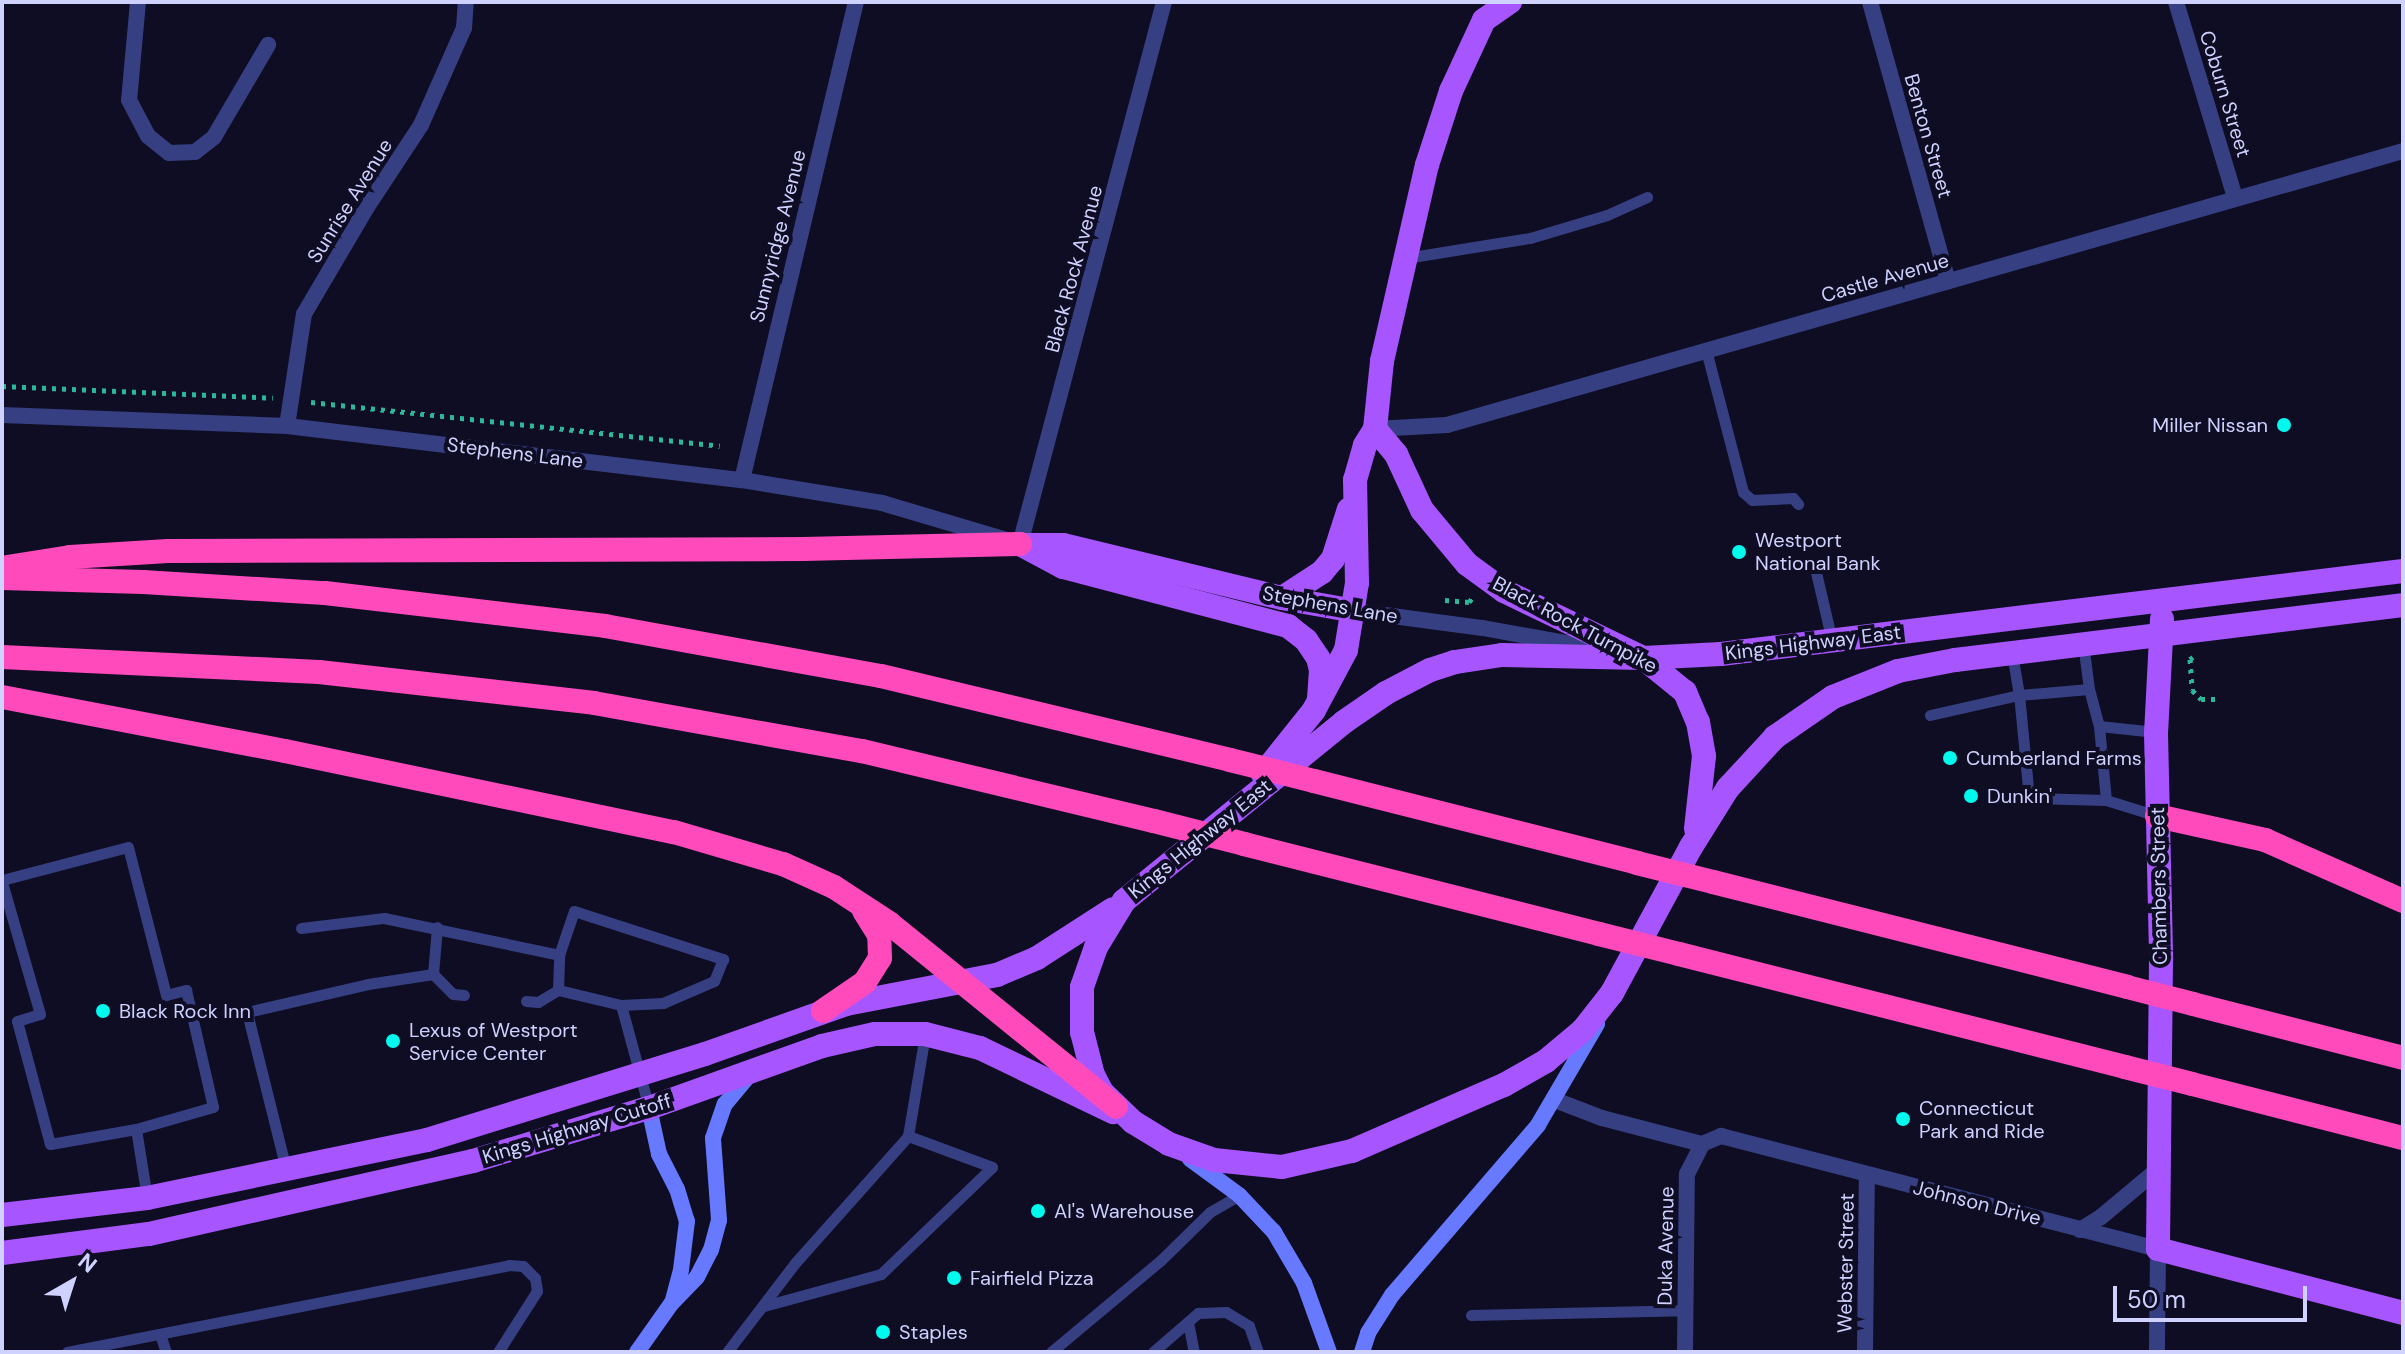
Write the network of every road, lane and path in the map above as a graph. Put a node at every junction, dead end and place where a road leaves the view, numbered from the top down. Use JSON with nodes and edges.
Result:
{"nodes":[{"id":1,"x":138,"y":2,"type":"edge"},
{"id":2,"x":466,"y":2,"type":"edge"},
{"id":3,"x":856,"y":2,"type":"edge"},
{"id":4,"x":1164,"y":2,"type":"edge"},
{"id":5,"x":1510,"y":2,"type":"edge"},
{"id":6,"x":1870,"y":2,"type":"edge"},
{"id":7,"x":2176,"y":2,"type":"edge"},
{"id":8,"x":1486,"y":11,"type":"edge"},
{"id":9,"x":268,"y":45,"type":"dead end"},
{"id":10,"x":2403,"y":151,"type":"edge"},
{"id":11,"x":1647,"y":197,"type":"dead end"},
{"id":12,"x":2235,"y":198,"type":"junction"},
{"id":13,"x":1405,"y":258,"type":"junction"},
{"id":14,"x":1948,"y":281,"type":"junction"},
{"id":15,"x":1706,"y":350,"type":"junction"},
{"id":16,"x":2,"y":386,"type":"edge"},
{"id":17,"x":291,"y":399,"type":"junction"},
{"id":18,"x":2,"y":415,"type":"edge"},
{"id":19,"x":287,"y":426,"type":"junction"},
{"id":20,"x":1375,"y":429,"type":"junction"},
{"id":21,"x":720,"y":446,"type":"dead end"},
{"id":22,"x":742,"y":480,"type":"junction"},
{"id":23,"x":1355,"y":480,"type":"junction"},
{"id":24,"x":1798,"y":504,"type":"dead end"},
{"id":25,"x":1020,"y":544,"type":"junction"},
{"id":26,"x":2,"y":568,"type":"edge"},
{"id":27,"x":1815,"y":568,"type":"dead end"},
{"id":28,"x":2403,"y":571,"type":"edge"},
{"id":29,"x":2,"y":578,"type":"edge"},
{"id":30,"x":2340,"y":578,"type":"junction"},
{"id":31,"x":1282,"y":598,"type":"junction"},
{"id":32,"x":2162,"y":601,"type":"junction"},
{"id":33,"x":2403,"y":605,"type":"edge"},
{"id":34,"x":1355,"y":611,"type":"junction"},
{"id":35,"x":2346,"y":612,"type":"junction"},
{"id":36,"x":2161,"y":633,"type":"junction"},
{"id":37,"x":1832,"y":641,"type":"junction"},
{"id":38,"x":2083,"y":643,"type":"junction"},
{"id":39,"x":2012,"y":652,"type":"junction"},
{"id":40,"x":2199,"y":652,"type":"dead end"},
{"id":41,"x":2,"y":657,"type":"edge"},
{"id":42,"x":1643,"y":658,"type":"junction"},
{"id":43,"x":2089,"y":689,"type":"junction"},
{"id":44,"x":2019,"y":695,"type":"junction"},
{"id":45,"x":2,"y":697,"type":"edge"},
{"id":46,"x":2218,"y":699,"type":"dead end"},
{"id":47,"x":1314,"y":710,"type":"junction"},
{"id":48,"x":1930,"y":715,"type":"dead end"},
{"id":49,"x":2099,"y":726,"type":"junction"},
{"id":50,"x":2156,"y":733,"type":"junction"},
{"id":51,"x":2106,"y":800,"type":"junction"},
{"id":52,"x":1232,"y":813,"type":"junction"},
{"id":53,"x":2157,"y":816,"type":"junction"},
{"id":54,"x":1691,"y":847,"type":"junction"},
{"id":55,"x":2,"y":881,"type":"edge"},
{"id":56,"x":852,"y":897,"type":"junction"},
{"id":57,"x":1124,"y":901,"type":"junction"},
{"id":58,"x":2403,"y":901,"type":"edge"},
{"id":59,"x":437,"y":927,"type":"junction"},
{"id":60,"x":301,"y":928,"type":"dead end"},
{"id":61,"x":559,"y":955,"type":"junction"},
{"id":62,"x":433,"y":974,"type":"junction"},
{"id":63,"x":963,"y":983,"type":"junction"},
{"id":64,"x":558,"y":990,"type":"junction"},
{"id":65,"x":1612,"y":993,"type":"junction"},
{"id":66,"x":464,"y":995,"type":"dead end"},
{"id":67,"x":526,"y":1001,"type":"dead end"},
{"id":68,"x":621,"y":1005,"type":"junction"},
{"id":69,"x":823,"y":1011,"type":"junction"},
{"id":70,"x":925,"y":1034,"type":"junction"},
{"id":71,"x":2403,"y":1058,"type":"edge"},
{"id":72,"x":751,"y":1072,"type":"junction"},
{"id":73,"x":640,"y":1073,"type":"junction"},
{"id":74,"x":1555,"y":1100,"type":"junction"},
{"id":75,"x":649,"y":1108,"type":"junction"},
{"id":76,"x":1124,"y":1114,"type":"junction"},
{"id":77,"x":136,"y":1129,"type":"junction"},
{"id":78,"x":908,"y":1136,"type":"junction"},
{"id":79,"x":2403,"y":1138,"type":"edge"},
{"id":80,"x":1169,"y":1144,"type":"junction"},
{"id":81,"x":1702,"y":1144,"type":"junction"},
{"id":82,"x":286,"y":1169,"type":"junction"},
{"id":83,"x":2157,"y":1170,"type":"junction"},
{"id":84,"x":1867,"y":1175,"type":"junction"},
{"id":85,"x":1239,"y":1195,"type":"junction"},
{"id":86,"x":147,"y":1198,"type":"junction"},
{"id":87,"x":293,"y":1200,"type":"junction"},
{"id":88,"x":2,"y":1215,"type":"edge"},
{"id":89,"x":2080,"y":1230,"type":"junction"},
{"id":90,"x":2158,"y":1249,"type":"junction"},
{"id":91,"x":2,"y":1253,"type":"edge"},
{"id":92,"x":671,"y":1304,"type":"junction"},
{"id":93,"x":763,"y":1306,"type":"junction"},
{"id":94,"x":1685,"y":1310,"type":"junction"},
{"id":95,"x":2403,"y":1313,"type":"edge"},
{"id":96,"x":1471,"y":1315,"type":"dead end"},
{"id":97,"x":1188,"y":1322,"type":"junction"},
{"id":98,"x":160,"y":1334,"type":"junction"},
{"id":99,"x":67,"y":1352,"type":"edge"},
{"id":100,"x":166,"y":1352,"type":"edge"},
{"id":101,"x":498,"y":1352,"type":"edge"},
{"id":102,"x":637,"y":1352,"type":"edge"},
{"id":103,"x":727,"y":1352,"type":"edge"},
{"id":104,"x":1051,"y":1352,"type":"edge"},
{"id":105,"x":1153,"y":1352,"type":"edge"},
{"id":106,"x":1194,"y":1352,"type":"edge"},
{"id":107,"x":1258,"y":1352,"type":"edge"},
{"id":108,"x":1329,"y":1352,"type":"edge"},
{"id":109,"x":1362,"y":1352,"type":"edge"},
{"id":110,"x":1685,"y":1352,"type":"edge"},
{"id":111,"x":1865,"y":1352,"type":"edge"},
{"id":112,"x":2157,"y":1352,"type":"edge"}],
"edges":[{"from":1,"to":9,"type":"street"},
{"from":2,"to":17,"type":"street","name":"Sunrise Avenue"},
{"from":3,"to":22,"type":"street","name":"Sunnyridge Avenue"},
{"from":4,"to":25,"type":"street","name":"Black Rock Avenue"},
{"from":5,"to":8,"type":"main road"},
{"from":6,"to":14,"type":"street","name":"Benton Street"},
{"from":7,"to":12,"type":"street","name":"Coburn Street"},
{"from":8,"to":13,"type":"main road"},
{"from":10,"to":12,"type":"street","name":"Castle Avenue"},
{"from":11,"to":13,"type":"lane"},
{"from":12,"to":14,"type":"street","name":"Castle Avenue"},
{"from":13,"to":20,"type":"main road"},
{"from":14,"to":15,"type":"street","name":"Castle Avenue"},
{"from":15,"to":20,"type":"street","name":"Castle Avenue"},
{"from":15,"to":24,"type":"lane"},
{"from":16,"to":17,"type":"path"},
{"from":17,"to":19,"type":"street","name":"Sunrise Avenue"},
{"from":17,"to":21,"type":"path"},
{"from":18,"to":19,"type":"street","name":"Stephens Lane"},
{"from":19,"to":22,"type":"street","name":"Stephens Lane"},
{"from":20,"to":23,"type":"main road"},
{"from":20,"to":42,"type":"main road","name":"Black Rock Turnpike"},
{"from":22,"to":25,"type":"street","name":"Stephens Lane"},
{"from":23,"to":31,"type":"main road"},
{"from":23,"to":34,"type":"main road"},
{"from":25,"to":26,"type":"highway"},
{"from":25,"to":31,"type":"main road","name":"Stephens Lane"},
{"from":25,"to":47,"type":"main road","name":"Stephens Lane"},
{"from":27,"to":37,"type":"lane"},
{"from":28,"to":30,"type":"main road","name":"Kings Highway East"},
{"from":29,"to":71,"type":"highway","bridge":true},
{"from":30,"to":32,"type":"main road","name":"Kings Highway East"},
{"from":30,"to":35,"type":"main road"},
{"from":31,"to":34,"type":"main road","name":"Stephens Lane"},
{"from":32,"to":36,"type":"main road","name":"Chambers Street"},
{"from":32,"to":37,"type":"main road","name":"Kings Highway East"},
{"from":33,"to":35,"type":"main road","name":"Kings Highway East"},
{"from":34,"to":42,"type":"street","name":"Stephens Lane"},
{"from":34,"to":47,"type":"main road"},
{"from":35,"to":36,"type":"main road","name":"Kings Highway East"},
{"from":36,"to":38,"type":"main road","name":"Kings Highway East"},
{"from":36,"to":50,"type":"main road","name":"Chambers Street"},
{"from":37,"to":42,"type":"main road","name":"Kings Highway East"},
{"from":38,"to":39,"type":"main road","name":"Kings Highway East"},
{"from":38,"to":43,"type":"lane"},
{"from":39,"to":44,"type":"lane"},
{"from":39,"to":54,"type":"main road","name":"Kings Highway East"},
{"from":40,"to":46,"type":"path"},
{"from":41,"to":79,"type":"highway","bridge":true},
{"from":42,"to":52,"type":"main road","name":"Kings Highway East"},
{"from":42,"to":54,"type":"main road","name":"Black Rock Turnpike"},
{"from":43,"to":44,"type":"lane"},
{"from":43,"to":49,"type":"lane"},
{"from":44,"to":48,"type":"lane"},
{"from":44,"to":51,"type":"lane"},
{"from":45,"to":56,"type":"highway"},
{"from":47,"to":52,"type":"main road"},
{"from":49,"to":50,"type":"lane"},
{"from":49,"to":51,"type":"lane"},
{"from":50,"to":53,"type":"main road","name":"Chambers Street"},
{"from":51,"to":53,"type":"lane"},
{"from":52,"to":57,"type":"main road","name":"Kings Highway East"},
{"from":53,"to":58,"type":"highway"},
{"from":53,"to":83,"type":"main road","name":"Chambers Street"},
{"from":54,"to":65,"type":"main road","name":"Kings Highway East"},
{"from":55,"to":77,"type":"lane"},
{"from":55,"to":77,"type":"lane"},
{"from":56,"to":63,"type":"highway"},
{"from":56,"to":69,"type":"highway"},
{"from":57,"to":63,"type":"main road","name":"Kings Highway Cutoff"},
{"from":57,"to":76,"type":"main road","name":"Kings Highway East"},
{"from":59,"to":60,"type":"lane"},
{"from":59,"to":61,"type":"lane"},
{"from":59,"to":62,"type":"lane"},
{"from":61,"to":64,"type":"lane"},
{"from":61,"to":68,"type":"lane"},
{"from":62,"to":66,"type":"lane"},
{"from":62,"to":82,"type":"lane"},
{"from":63,"to":69,"type":"main road","name":"Kings Highway Cutoff"},
{"from":63,"to":76,"type":"highway"},
{"from":64,"to":67,"type":"lane"},
{"from":64,"to":68,"type":"lane"},
{"from":65,"to":74,"type":"main road"},
{"from":65,"to":80,"type":"main road","name":"Kings Highway East"},
{"from":68,"to":73,"type":"lane"},
{"from":69,"to":73,"type":"main road","name":"Kings Highway Cutoff"},
{"from":70,"to":72,"type":"main road","name":"Kings Highway Cutoff"},
{"from":70,"to":76,"type":"main road","name":"Kings Highway Cutoff"},
{"from":70,"to":78,"type":"lane"},
{"from":72,"to":75,"type":"main road","name":"Kings Highway Cutoff"},
{"from":72,"to":92,"type":"main road"},
{"from":73,"to":75,"type":"lane"},
{"from":73,"to":82,"type":"main road","name":"Kings Highway Cutoff"},
{"from":74,"to":81,"type":"street","name":"Johnson Drive"},
{"from":74,"to":109,"type":"main road"},
{"from":75,"to":87,"type":"main road","name":"Kings Highway Cutoff"},
{"from":75,"to":92,"type":"main road"},
{"from":76,"to":80,"type":"main road","name":"Kings Highway East"},
{"from":77,"to":86,"type":"lane"},
{"from":78,"to":93,"type":"lane"},
{"from":78,"to":93,"type":"lane"},
{"from":80,"to":85,"type":"main road"},
{"from":81,"to":84,"type":"street","name":"Johnson Drive"},
{"from":81,"to":94,"type":"street","name":"Duka Avenue"},
{"from":82,"to":86,"type":"main road","name":"Kings Highway Cutoff"},
{"from":82,"to":87,"type":"main road"},
{"from":83,"to":89,"type":"street"},
{"from":83,"to":90,"type":"main road","name":"Chambers Street"},
{"from":84,"to":89,"type":"street","name":"Johnson Drive"},
{"from":84,"to":111,"type":"street","name":"Webster Street"},
{"from":85,"to":104,"type":"lane"},
{"from":85,"to":108,"type":"main road"},
{"from":86,"to":88,"type":"main road","name":"Kings Highway Cutoff"},
{"from":87,"to":91,"type":"main road","name":"Kings Highway Cutoff"},
{"from":89,"to":90,"type":"street","name":"Johnson Drive"},
{"from":90,"to":95,"type":"main road","name":"Johnson Drive"},
{"from":90,"to":112,"type":"street","name":"Chambers Street"},
{"from":92,"to":102,"type":"main road"},
{"from":93,"to":103,"type":"lane"},
{"from":94,"to":96,"type":"lane"},
{"from":94,"to":110,"type":"street","name":"Duka Avenue"},
{"from":97,"to":105,"type":"lane"},
{"from":97,"to":106,"type":"lane"},
{"from":97,"to":107,"type":"lane"},
{"from":98,"to":99,"type":"lane"},
{"from":98,"to":100,"type":"lane"},
{"from":98,"to":101,"type":"lane"}]}
